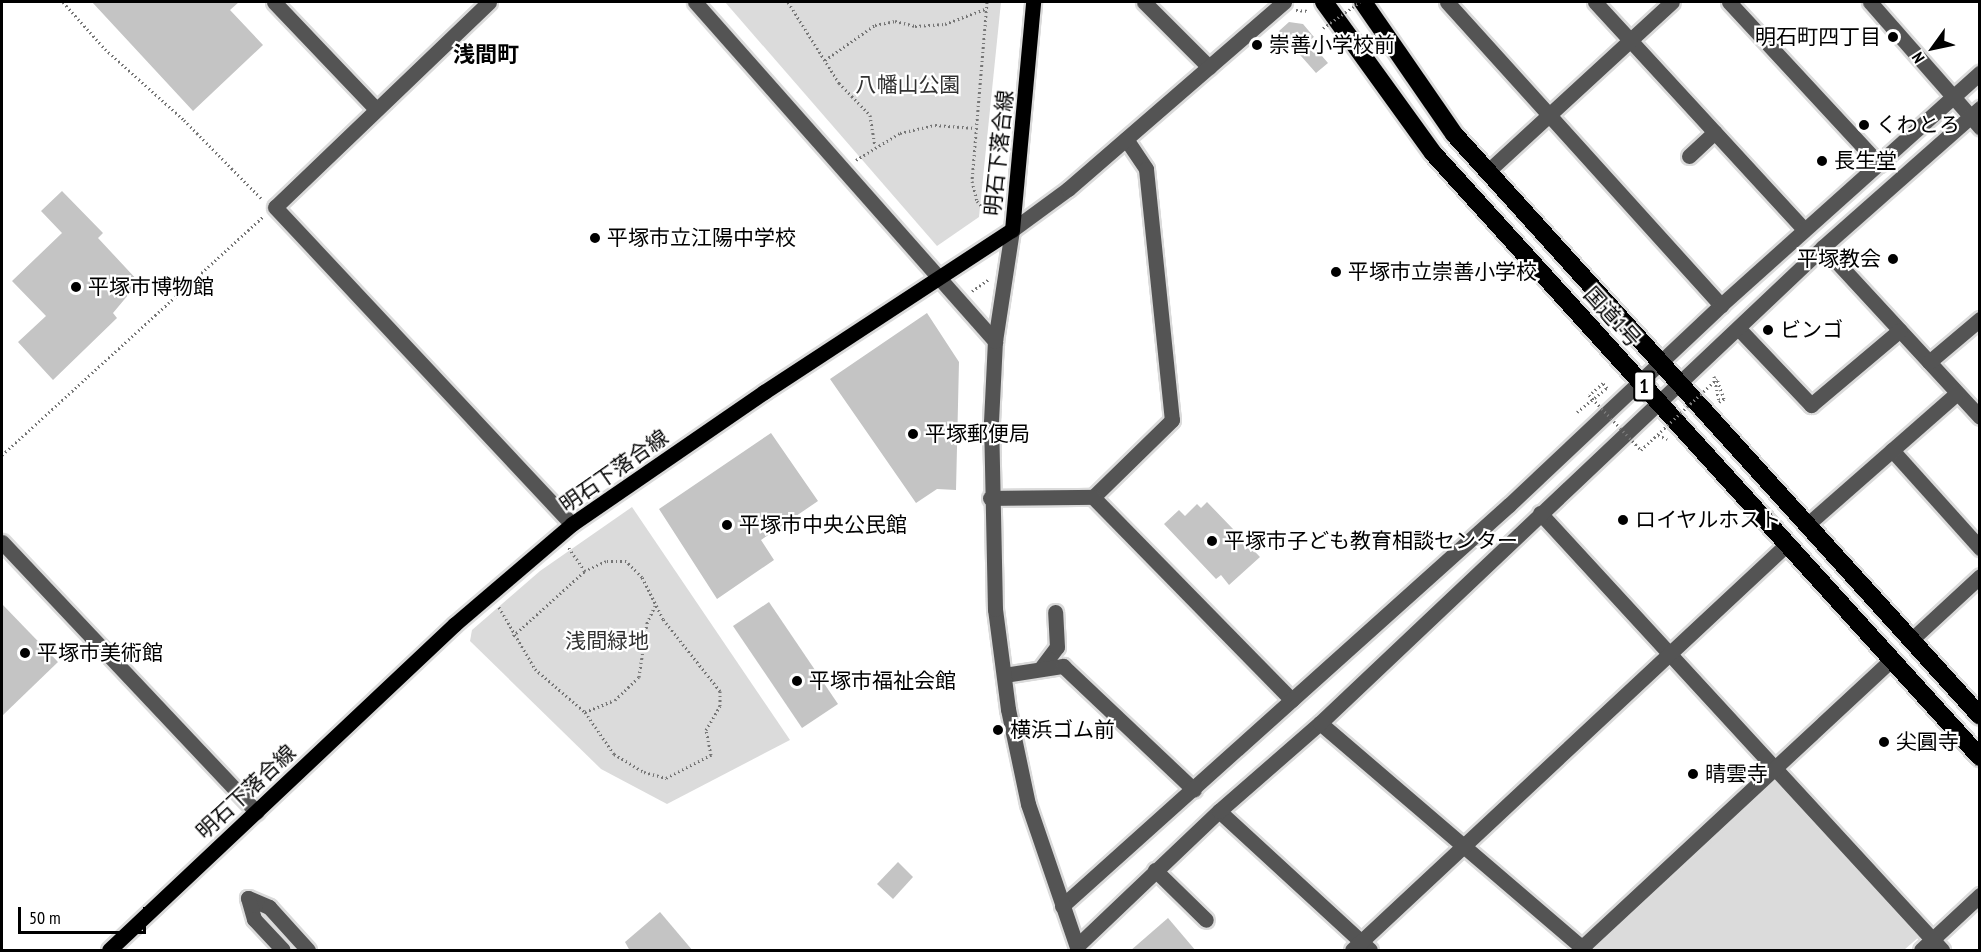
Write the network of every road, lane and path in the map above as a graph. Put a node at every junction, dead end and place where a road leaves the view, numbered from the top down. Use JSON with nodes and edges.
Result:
{"nodes":[{"id":1,"x":63,"y":2,"type":"edge"},
{"id":2,"x":274,"y":2,"type":"edge"},
{"id":3,"x":489,"y":2,"type":"edge"},
{"id":4,"x":695,"y":2,"type":"edge"},
{"id":5,"x":788,"y":2,"type":"edge"},
{"id":6,"x":987,"y":2,"type":"edge"},
{"id":7,"x":1034,"y":2,"type":"edge"},
{"id":8,"x":1144,"y":2,"type":"edge"},
{"id":9,"x":1361,"y":2,"type":"edge"},
{"id":10,"x":1447,"y":2,"type":"edge"},
{"id":11,"x":1595,"y":2,"type":"edge"},
{"id":12,"x":1672,"y":2,"type":"edge"},
{"id":13,"x":1729,"y":2,"type":"edge"},
{"id":14,"x":1870,"y":2,"type":"edge"},
{"id":15,"x":1316,"y":5,"type":"edge"},
{"id":16,"x":1290,"y":6,"type":"edge"},
{"id":17,"x":986,"y":9,"type":"junction"},
{"id":18,"x":1323,"y":28,"type":"dead end"},
{"id":19,"x":1630,"y":40,"type":"junction"},
{"id":20,"x":825,"y":60,"type":"junction"},
{"id":21,"x":1209,"y":67,"type":"junction"},
{"id":22,"x":1980,"y":73,"type":"edge"},
{"id":23,"x":1953,"y":97,"type":"junction"},
{"id":24,"x":376,"y":110,"type":"junction"},
{"id":25,"x":1548,"y":116,"type":"junction"},
{"id":26,"x":1976,"y":117,"type":"edge"},
{"id":27,"x":975,"y":128,"type":"junction"},
{"id":28,"x":1715,"y":132,"type":"junction"},
{"id":29,"x":1126,"y":139,"type":"junction"},
{"id":30,"x":875,"y":145,"type":"junction"},
{"id":31,"x":1689,"y":156,"type":"dead end"},
{"id":32,"x":1879,"y":164,"type":"junction"},
{"id":33,"x":842,"y":171,"type":"junction"},
{"id":34,"x":1487,"y":172,"type":"junction"},
{"id":35,"x":275,"y":207,"type":"junction"},
{"id":36,"x":989,"y":214,"type":"dead end"},
{"id":37,"x":1804,"y":229,"type":"junction"},
{"id":38,"x":1012,"y":230,"type":"junction"},
{"id":39,"x":1823,"y":247,"type":"junction"},
{"id":40,"x":936,"y":278,"type":"junction"},
{"id":41,"x":990,"y":278,"type":"dead end"},
{"id":42,"x":972,"y":291,"type":"dead end"},
{"id":43,"x":1721,"y":305,"type":"junction"},
{"id":44,"x":1980,"y":319,"type":"edge"},
{"id":45,"x":1738,"y":329,"type":"junction"},
{"id":46,"x":1900,"y":330,"type":"junction"},
{"id":47,"x":995,"y":341,"type":"junction"},
{"id":48,"x":1659,"y":362,"type":"junction"},
{"id":49,"x":1929,"y":362,"type":"junction"},
{"id":50,"x":1715,"y":377,"type":"junction"},
{"id":51,"x":1640,"y":381,"type":"junction"},
{"id":52,"x":1680,"y":386,"type":"junction"},
{"id":53,"x":1957,"y":393,"type":"junction"},
{"id":54,"x":1659,"y":405,"type":"junction"},
{"id":55,"x":1577,"y":412,"type":"dead end"},
{"id":56,"x":1980,"y":417,"type":"edge"},
{"id":57,"x":1892,"y":450,"type":"junction"},
{"id":58,"x":2,"y":455,"type":"edge"},
{"id":59,"x":1094,"y":497,"type":"junction"},
{"id":60,"x":990,"y":498,"type":"junction"},
{"id":61,"x":1540,"y":513,"type":"junction"},
{"id":62,"x":1808,"y":524,"type":"junction"},
{"id":63,"x":572,"y":525,"type":"junction"},
{"id":64,"x":2,"y":542,"type":"edge"},
{"id":65,"x":1786,"y":545,"type":"junction"},
{"id":66,"x":567,"y":546,"type":"dead end"},
{"id":67,"x":1980,"y":548,"type":"edge"},
{"id":68,"x":585,"y":570,"type":"junction"},
{"id":69,"x":1980,"y":576,"type":"edge"},
{"id":70,"x":496,"y":603,"type":"dead end"},
{"id":71,"x":655,"y":605,"type":"junction"},
{"id":72,"x":1055,"y":612,"type":"dead end"},
{"id":73,"x":513,"y":636,"type":"junction"},
{"id":74,"x":1911,"y":640,"type":"junction"},
{"id":75,"x":1669,"y":654,"type":"junction"},
{"id":76,"x":1891,"y":660,"type":"junction"},
{"id":77,"x":1041,"y":668,"type":"junction"},
{"id":78,"x":1004,"y":675,"type":"junction"},
{"id":79,"x":1292,"y":700,"type":"junction"},
{"id":80,"x":585,"y":712,"type":"junction"},
{"id":81,"x":1980,"y":716,"type":"edge"},
{"id":82,"x":1320,"y":723,"type":"junction"},
{"id":83,"x":1980,"y":757,"type":"edge"},
{"id":84,"x":1774,"y":768,"type":"junction"},
{"id":85,"x":1194,"y":790,"type":"junction"},
{"id":86,"x":1219,"y":811,"type":"junction"},
{"id":87,"x":256,"y":812,"type":"junction"},
{"id":88,"x":1462,"y":847,"type":"junction"},
{"id":89,"x":1155,"y":870,"type":"junction"},
{"id":90,"x":1980,"y":895,"type":"edge"},
{"id":91,"x":1062,"y":906,"type":"junction"},
{"id":92,"x":1206,"y":920,"type":"dead end"},
{"id":93,"x":1932,"y":947,"type":"edge"},
{"id":94,"x":1077,"y":948,"type":"edge"},
{"id":95,"x":1361,"y":948,"type":"edge"},
{"id":96,"x":1582,"y":950,"type":"edge"},
{"id":97,"x":109,"y":951,"type":"edge"},
{"id":98,"x":283,"y":951,"type":"edge"},
{"id":99,"x":308,"y":951,"type":"edge"}],
"edges":[{"from":1,"to":35,"type":"path"},
{"from":2,"to":24,"type":"street"},
{"from":3,"to":24,"type":"street"},
{"from":4,"to":33,"type":"street"},
{"from":5,"to":20,"type":"path"},
{"from":6,"to":17,"type":"path"},
{"from":7,"to":38,"type":"main road","name":"明石下落合線"},
{"from":8,"to":21,"type":"street"},
{"from":9,"to":18,"type":"path","bridge":true},
{"from":9,"to":34,"type":"highway","name":"国道1号","number":"1"},
{"from":10,"to":25,"type":"street"},
{"from":11,"to":19,"type":"street"},
{"from":12,"to":19,"type":"street"},
{"from":13,"to":32,"type":"street"},
{"from":14,"to":23,"type":"street"},
{"from":15,"to":16,"type":"path"},
{"from":15,"to":51,"type":"highway","name":"国道1号","number":"1"},
{"from":16,"to":21,"type":"street"},
{"from":17,"to":20,"type":"path"},
{"from":17,"to":27,"type":"path"},
{"from":19,"to":25,"type":"street"},
{"from":19,"to":28,"type":"street"},
{"from":20,"to":30,"type":"path"},
{"from":21,"to":29,"type":"street"},
{"from":22,"to":23,"type":"street"},
{"from":23,"to":26,"type":"street"},
{"from":23,"to":32,"type":"street"},
{"from":24,"to":35,"type":"street"},
{"from":25,"to":34,"type":"street"},
{"from":25,"to":43,"type":"street"},
{"from":26,"to":39,"type":"street"},
{"from":27,"to":30,"type":"path"},
{"from":27,"to":36,"type":"path"},
{"from":28,"to":31,"type":"street"},
{"from":28,"to":37,"type":"street"},
{"from":29,"to":38,"type":"street"},
{"from":29,"to":59,"type":"street"},
{"from":30,"to":33,"type":"path"},
{"from":32,"to":37,"type":"street"},
{"from":33,"to":40,"type":"street"},
{"from":34,"to":48,"type":"highway","name":"国道1号","number":"1"},
{"from":35,"to":58,"type":"path"},
{"from":35,"to":63,"type":"street"},
{"from":37,"to":43,"type":"street"},
{"from":38,"to":40,"type":"main road","name":"明石下落合線"},
{"from":38,"to":47,"type":"street"},
{"from":39,"to":45,"type":"street"},
{"from":39,"to":46,"type":"street"},
{"from":40,"to":47,"type":"street"},
{"from":40,"to":63,"type":"main road","name":"明石下落合線"},
{"from":41,"to":42,"type":"path"},
{"from":43,"to":48,"type":"street"},
{"from":44,"to":49,"type":"street"},
{"from":45,"to":46,"type":"street"},
{"from":45,"to":52,"type":"street"},
{"from":46,"to":49,"type":"street"},
{"from":47,"to":60,"type":"street"},
{"from":48,"to":51,"type":"street"},
{"from":48,"to":52,"type":"highway","name":"国道1号","number":"1"},
{"from":49,"to":53,"type":"street"},
{"from":50,"to":50,"type":"path"},
{"from":50,"to":55,"type":"path","bridge":true},
{"from":51,"to":54,"type":"highway","name":"国道1号","number":"1"},
{"from":51,"to":79,"type":"street"},
{"from":52,"to":54,"type":"street"},
{"from":52,"to":62,"type":"highway","name":"国道1号","number":"1"},
{"from":53,"to":56,"type":"street"},
{"from":53,"to":57,"type":"street"},
{"from":54,"to":61,"type":"street"},
{"from":54,"to":65,"type":"highway","name":"国道1号","number":"1"},
{"from":57,"to":62,"type":"street"},
{"from":57,"to":67,"type":"street"},
{"from":59,"to":60,"type":"street"},
{"from":59,"to":79,"type":"street"},
{"from":60,"to":78,"type":"street"},
{"from":61,"to":75,"type":"street"},
{"from":61,"to":82,"type":"street"},
{"from":62,"to":74,"type":"highway","name":"国道1号","number":"1"},
{"from":63,"to":87,"type":"main road","name":"明石下落合線"},
{"from":64,"to":87,"type":"street"},
{"from":65,"to":75,"type":"street"},
{"from":65,"to":76,"type":"highway","name":"国道1号","number":"1"},
{"from":66,"to":68,"type":"path"},
{"from":68,"to":71,"type":"path"},
{"from":68,"to":73,"type":"path"},
{"from":69,"to":74,"type":"street"},
{"from":70,"to":73,"type":"path"},
{"from":71,"to":80,"type":"path"},
{"from":71,"to":80,"type":"path"},
{"from":72,"to":77,"type":"street"},
{"from":73,"to":80,"type":"path"},
{"from":74,"to":81,"type":"highway","name":"国道1号","number":"1"},
{"from":75,"to":84,"type":"street"},
{"from":75,"to":88,"type":"street"},
{"from":76,"to":83,"type":"highway","name":"国道1号","number":"1"},
{"from":76,"to":84,"type":"street"},
{"from":77,"to":78,"type":"street"},
{"from":77,"to":85,"type":"street"},
{"from":78,"to":91,"type":"street"},
{"from":79,"to":85,"type":"street"},
{"from":82,"to":86,"type":"street"},
{"from":82,"to":88,"type":"street"},
{"from":84,"to":93,"type":"street"},
{"from":84,"to":96,"type":"street"},
{"from":85,"to":91,"type":"street"},
{"from":86,"to":89,"type":"street"},
{"from":86,"to":95,"type":"street"},
{"from":87,"to":97,"type":"main road","name":"明石下落合線"},
{"from":88,"to":95,"type":"street"},
{"from":88,"to":96,"type":"street"},
{"from":89,"to":92,"type":"street"},
{"from":89,"to":94,"type":"street"},
{"from":90,"to":93,"type":"street"},
{"from":91,"to":94,"type":"street"},
{"from":98,"to":99,"type":"street"}]}
